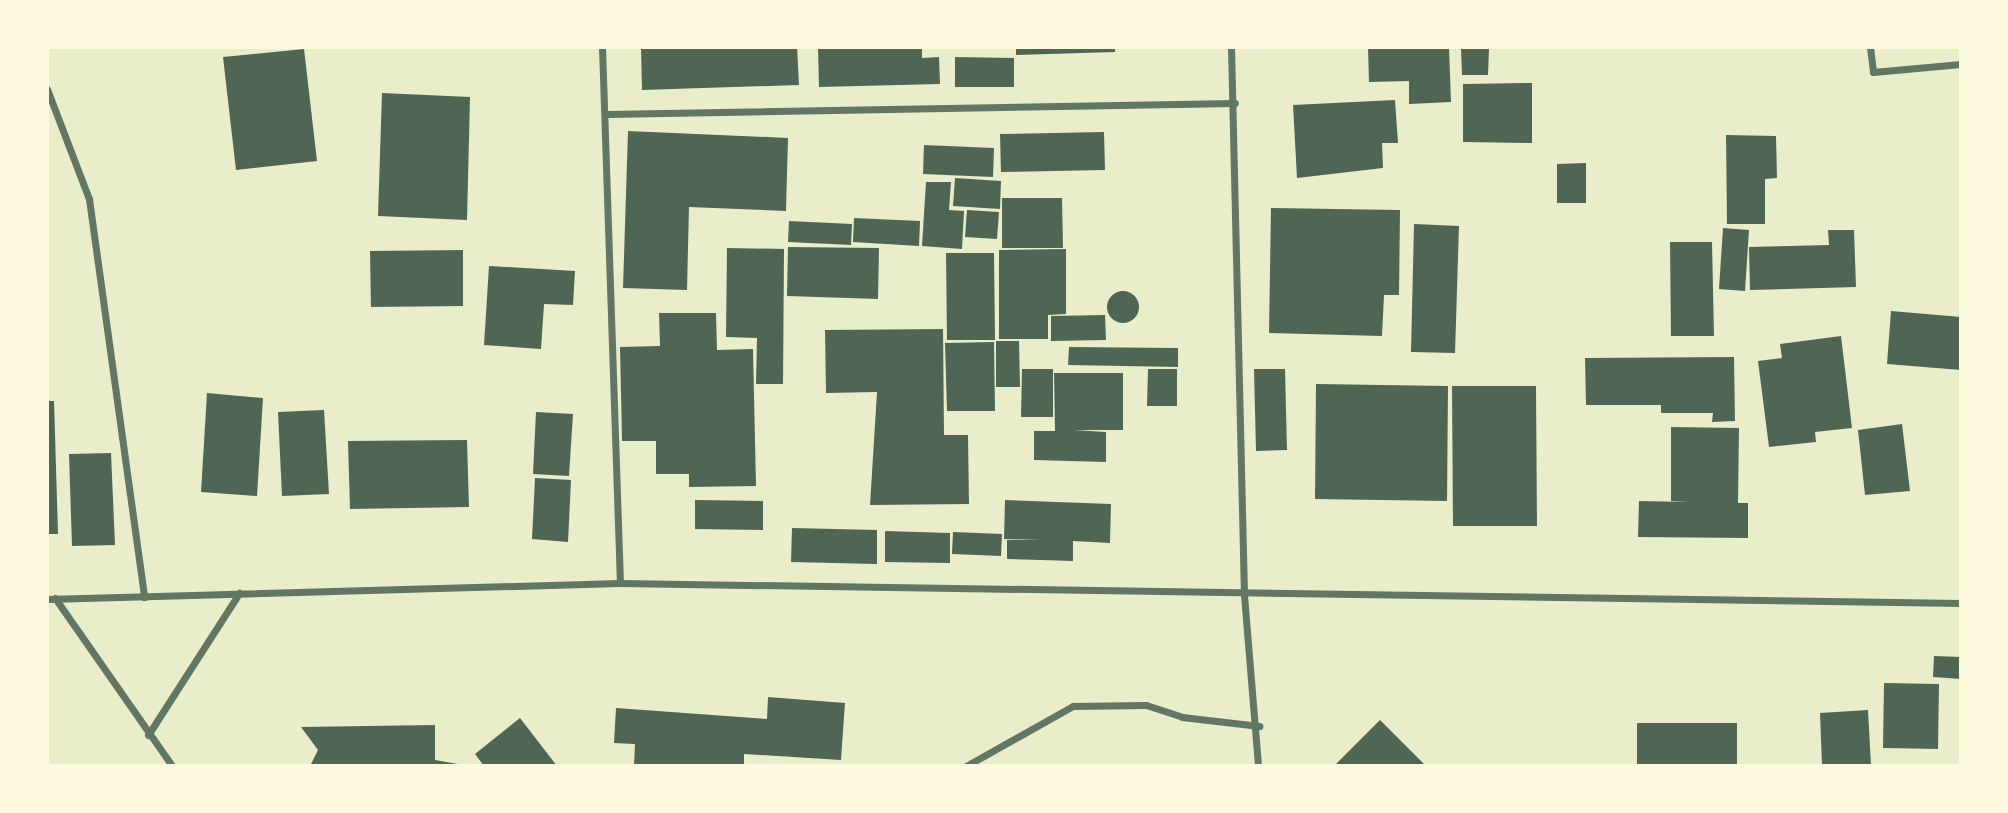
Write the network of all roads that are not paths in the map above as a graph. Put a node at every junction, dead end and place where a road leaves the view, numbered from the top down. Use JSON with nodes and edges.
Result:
{"nodes":[{"id":1,"x":602,"y":47,"type":"edge"},
{"id":2,"x":1231,"y":47,"type":"edge"},
{"id":3,"x":1870,"y":47,"type":"edge"},
{"id":4,"x":1961,"y":64,"type":"edge"},
{"id":5,"x":47,"y":89,"type":"edge"},
{"id":6,"x":1235,"y":103,"type":"junction"},
{"id":7,"x":608,"y":114,"type":"junction"},
{"id":8,"x":620,"y":583,"type":"junction"},
{"id":9,"x":239,"y":593,"type":"junction"},
{"id":10,"x":1244,"y":594,"type":"junction"},
{"id":11,"x":144,"y":597,"type":"junction"},
{"id":12,"x":51,"y":599,"type":"edge"},
{"id":13,"x":1961,"y":603,"type":"edge"},
{"id":14,"x":1259,"y":726,"type":"junction"},
{"id":15,"x":148,"y":735,"type":"junction"},
{"id":16,"x":172,"y":766,"type":"edge"},
{"id":17,"x":966,"y":766,"type":"edge"},
{"id":18,"x":1258,"y":766,"type":"edge"}],
"edges":[{"from":1,"to":7,"type":"street"},
{"from":2,"to":6,"type":"street"},
{"from":3,"to":4,"type":"street"},
{"from":5,"to":11,"type":"street"},
{"from":6,"to":7,"type":"street"},
{"from":6,"to":10,"type":"street"},
{"from":7,"to":8,"type":"street"},
{"from":8,"to":9,"type":"street"},
{"from":8,"to":10,"type":"street"},
{"from":9,"to":11,"type":"street"},
{"from":9,"to":15,"type":"street"},
{"from":10,"to":13,"type":"street"},
{"from":10,"to":14,"type":"street"},
{"from":11,"to":12,"type":"street"},
{"from":12,"to":15,"type":"street"},
{"from":14,"to":17,"type":"street"},
{"from":14,"to":18,"type":"street"},
{"from":15,"to":16,"type":"street"}]}
